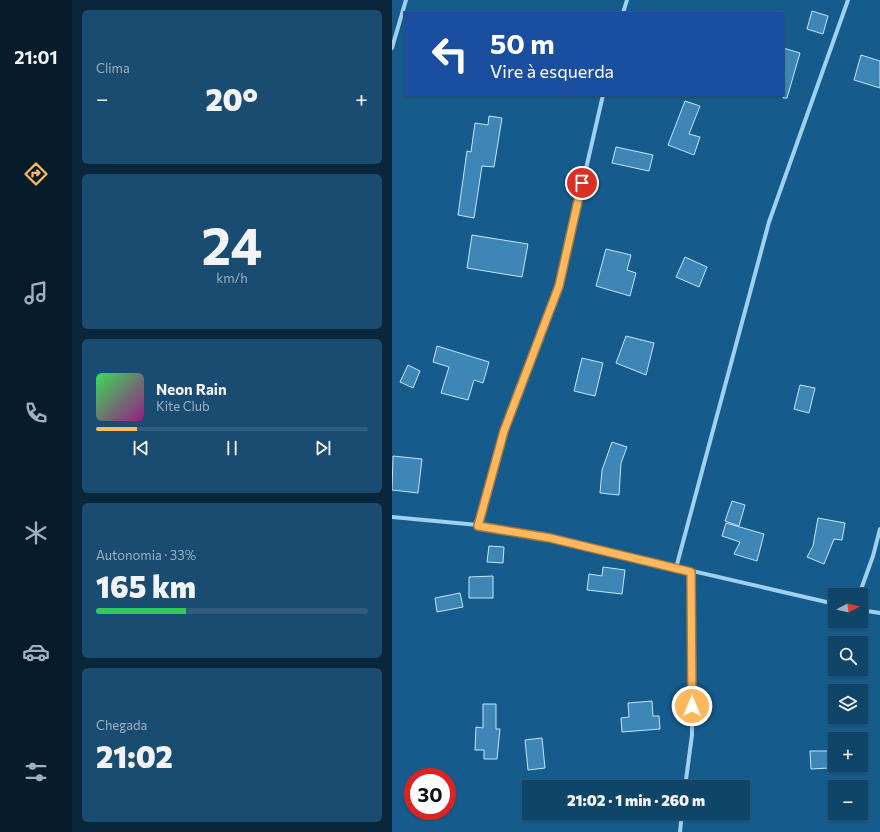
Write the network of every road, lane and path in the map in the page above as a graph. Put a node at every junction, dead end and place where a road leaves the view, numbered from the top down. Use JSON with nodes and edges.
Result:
{"nodes":[{"id":1,"x":406,"y":0,"type":"edge"},
{"id":2,"x":627,"y":0,"type":"edge"},
{"id":3,"x":848,"y":0,"type":"edge"},
{"id":4,"x":624,"y":12,"type":"edge"},
{"id":5,"x":392,"y":48,"type":"edge"},
{"id":6,"x":603,"y":96,"type":"edge"},
{"id":7,"x":392,"y":517,"type":"edge"},
{"id":8,"x":478,"y":526,"type":"junction"},
{"id":9,"x":880,"y":529,"type":"edge"},
{"id":10,"x":676,"y":568,"type":"junction"},
{"id":11,"x":691,"y":572,"type":"junction"},
{"id":12,"x":862,"y":588,"type":"edge"},
{"id":13,"x":828,"y":602,"type":"edge"},
{"id":14,"x":868,"y":611,"type":"edge"},
{"id":15,"x":880,"y":613,"type":"edge"},
{"id":16,"x":687,"y":780,"type":"edge"},
{"id":17,"x":681,"y":820,"type":"edge"},
{"id":18,"x":680,"y":832,"type":"edge"}],
"edges":[{"from":1,"to":5,"type":"street"},
{"from":2,"to":4,"type":"street"},
{"from":3,"to":10,"type":"street"},
{"from":6,"to":8,"type":"street"},
{"from":7,"to":8,"type":"street"},
{"from":8,"to":10,"type":"street"},
{"from":9,"to":12,"type":"street"},
{"from":10,"to":11,"type":"street"},
{"from":11,"to":13,"type":"street"},
{"from":11,"to":16,"type":"street"},
{"from":14,"to":15,"type":"street"},
{"from":17,"to":18,"type":"street"}]}
